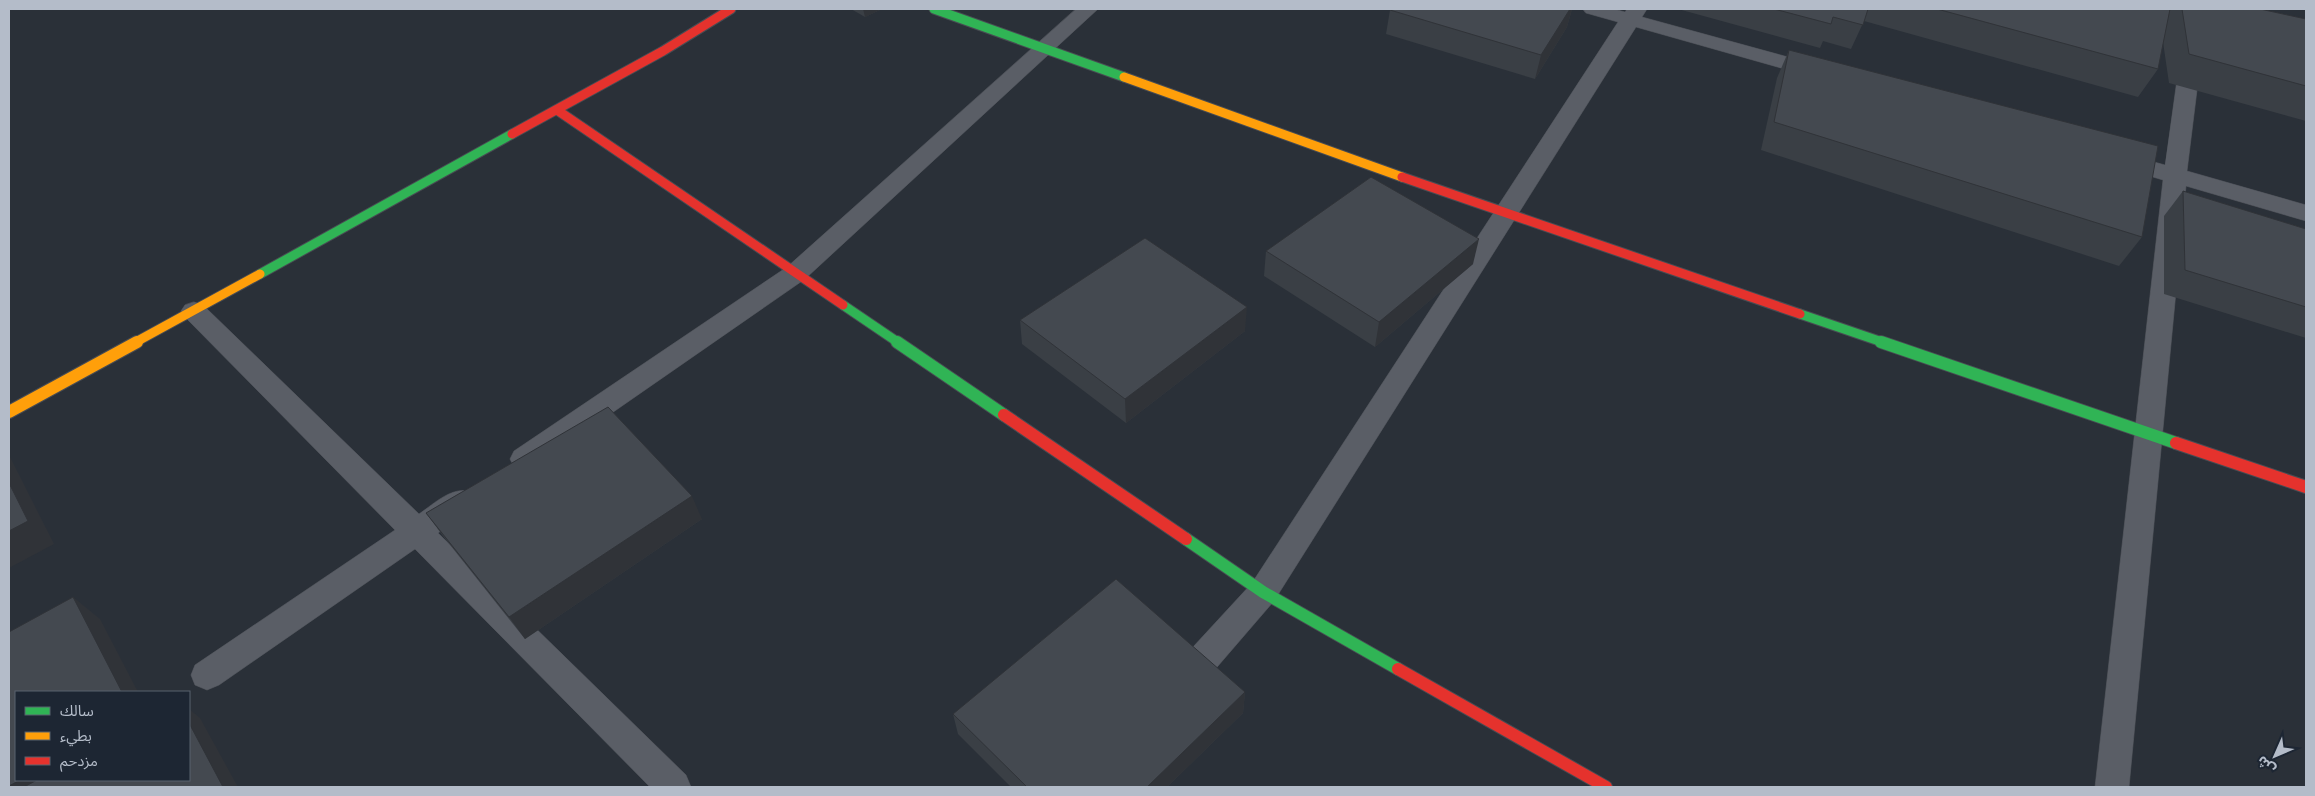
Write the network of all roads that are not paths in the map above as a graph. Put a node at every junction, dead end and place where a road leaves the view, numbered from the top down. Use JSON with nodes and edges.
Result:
{"nodes":[{"id":1,"x":731,"y":9,"type":"edge"},
{"id":2,"x":934,"y":9,"type":"edge"},
{"id":3,"x":1088,"y":9,"type":"edge"},
{"id":4,"x":1593,"y":9,"type":"edge"},
{"id":5,"x":2204,"y":10,"type":"edge"},
{"id":6,"x":1634,"y":14,"type":"edge"},
{"id":7,"x":1044,"y":48,"type":"junction"},
{"id":8,"x":1841,"y":79,"type":"edge"},
{"id":9,"x":557,"y":110,"type":"junction"},
{"id":10,"x":2099,"y":154,"type":"edge"},
{"id":11,"x":2175,"y":176,"type":"junction"},
{"id":12,"x":2306,"y":213,"type":"edge"},
{"id":13,"x":1505,"y":214,"type":"junction"},
{"id":14,"x":796,"y":273,"type":"junction"},
{"id":15,"x":194,"y":311,"type":"junction"},
{"id":16,"x":9,"y":412,"type":"edge"},
{"id":17,"x":2150,"y":432,"type":"junction"},
{"id":18,"x":508,"y":470,"type":"edge"},
{"id":19,"x":483,"y":487,"type":"edge"},
{"id":20,"x":2306,"y":488,"type":"edge"},
{"id":21,"x":417,"y":532,"type":"junction"},
{"id":22,"x":1263,"y":592,"type":"junction"},
{"id":23,"x":207,"y":675,"type":"dead end"},
{"id":24,"x":1166,"y":700,"type":"edge"},
{"id":25,"x":674,"y":787,"type":"edge"},
{"id":26,"x":1606,"y":787,"type":"edge"},
{"id":27,"x":2112,"y":787,"type":"edge"}],
"edges":[{"from":1,"to":9,"type":"street"},
{"from":2,"to":7,"type":"street"},
{"from":3,"to":7,"type":"street"},
{"from":4,"to":6,"type":"street"},
{"from":5,"to":11,"type":"street"},
{"from":6,"to":8,"type":"street"},
{"from":6,"to":13,"type":"street"},
{"from":7,"to":13,"type":"street"},
{"from":7,"to":14,"type":"street"},
{"from":9,"to":14,"type":"street"},
{"from":9,"to":15,"type":"street"},
{"from":10,"to":11,"type":"street"},
{"from":11,"to":12,"type":"street"},
{"from":11,"to":17,"type":"street"},
{"from":13,"to":17,"type":"street"},
{"from":13,"to":22,"type":"street"},
{"from":14,"to":18,"type":"street"},
{"from":14,"to":22,"type":"street"},
{"from":15,"to":16,"type":"street"},
{"from":15,"to":21,"type":"street"},
{"from":17,"to":20,"type":"street"},
{"from":17,"to":27,"type":"street"},
{"from":19,"to":21,"type":"street"},
{"from":21,"to":23,"type":"street"},
{"from":21,"to":25,"type":"street"},
{"from":22,"to":24,"type":"street"},
{"from":22,"to":26,"type":"street"}]}
